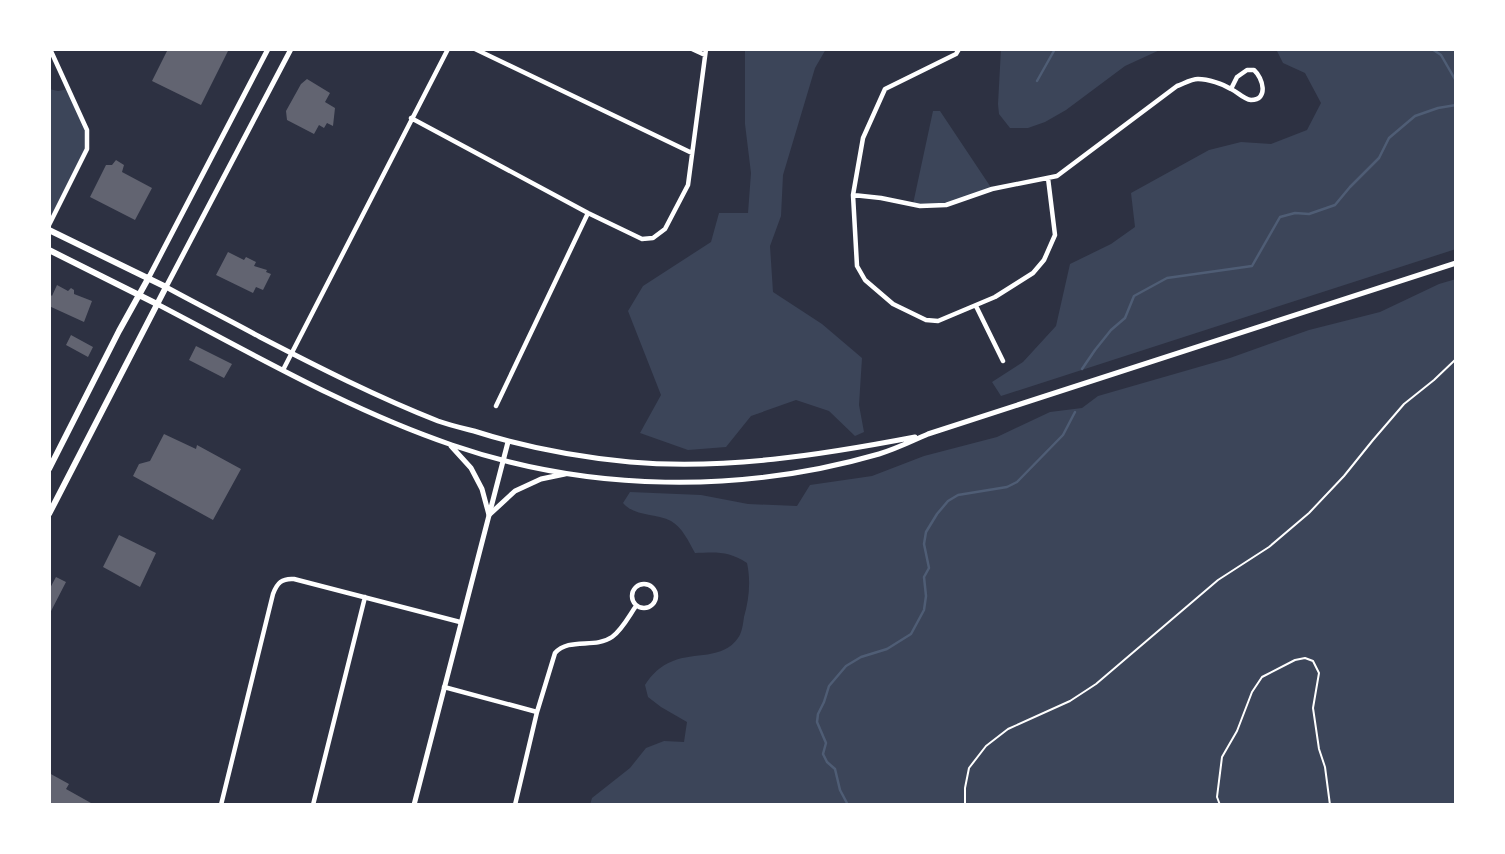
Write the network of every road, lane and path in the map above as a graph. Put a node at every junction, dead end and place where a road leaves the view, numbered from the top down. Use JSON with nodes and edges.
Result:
{"nodes":[{"id":1,"x":50,"y":49,"type":"edge"},
{"id":2,"x":268,"y":49,"type":"edge"},
{"id":3,"x":291,"y":49,"type":"edge"},
{"id":4,"x":448,"y":49,"type":"edge"},
{"id":5,"x":475,"y":49,"type":"edge"},
{"id":6,"x":692,"y":49,"type":"edge"},
{"id":7,"x":959,"y":49,"type":"edge"},
{"id":8,"x":705,"y":52,"type":"edge"},
{"id":9,"x":1231,"y":89,"type":"junction"},
{"id":10,"x":411,"y":118,"type":"junction"},
{"id":11,"x":692,"y":153,"type":"junction"},
{"id":12,"x":1048,"y":178,"type":"junction"},
{"id":13,"x":853,"y":195,"type":"junction"},
{"id":14,"x":588,"y":213,"type":"junction"},
{"id":15,"x":49,"y":227,"type":"edge"},
{"id":16,"x":49,"y":250,"type":"edge"},
{"id":17,"x":1456,"y":263,"type":"edge"},
{"id":18,"x":149,"y":277,"type":"junction"},
{"id":19,"x":166,"y":287,"type":"junction"},
{"id":20,"x":139,"y":295,"type":"junction"},
{"id":21,"x":157,"y":304,"type":"junction"},
{"id":22,"x":976,"y":306,"type":"junction"},
{"id":23,"x":292,"y":354,"type":"junction"},
{"id":24,"x":1456,"y":359,"type":"edge"},
{"id":25,"x":1003,"y":361,"type":"dead end"},
{"id":26,"x":283,"y":370,"type":"junction"},
{"id":27,"x":496,"y":406,"type":"dead end"},
{"id":28,"x":928,"y":434,"type":"junction"},
{"id":29,"x":508,"y":442,"type":"junction"},
{"id":30,"x":449,"y":444,"type":"junction"},
{"id":31,"x":504,"y":460,"type":"junction"},
{"id":32,"x":49,"y":469,"type":"edge"},
{"id":33,"x":566,"y":473,"type":"junction"},
{"id":34,"x":49,"y":514,"type":"edge"},
{"id":35,"x":489,"y":515,"type":"junction"},
{"id":36,"x":365,"y":597,"type":"junction"},
{"id":37,"x":636,"y":606,"type":"junction"},
{"id":38,"x":460,"y":622,"type":"junction"},
{"id":39,"x":444,"y":687,"type":"junction"},
{"id":40,"x":537,"y":712,"type":"junction"},
{"id":41,"x":221,"y":805,"type":"edge"},
{"id":42,"x":313,"y":805,"type":"edge"},
{"id":43,"x":414,"y":805,"type":"edge"},
{"id":44,"x":515,"y":805,"type":"edge"},
{"id":45,"x":965,"y":805,"type":"edge"},
{"id":46,"x":1220,"y":805,"type":"edge"},
{"id":47,"x":1330,"y":805,"type":"edge"}],
"edges":[{"from":1,"to":15,"type":"street"},
{"from":2,"to":18,"type":"main road"},
{"from":3,"to":19,"type":"main road"},
{"from":4,"to":10,"type":"street"},
{"from":5,"to":11,"type":"street"},
{"from":6,"to":8,"type":"street"},
{"from":7,"to":13,"type":"street"},
{"from":8,"to":11,"type":"street"},
{"from":9,"to":9,"type":"street"},
{"from":9,"to":12,"type":"street"},
{"from":10,"to":14,"type":"street"},
{"from":10,"to":23,"type":"street"},
{"from":11,"to":14,"type":"street"},
{"from":12,"to":13,"type":"street"},
{"from":12,"to":22,"type":"street"},
{"from":13,"to":22,"type":"street"},
{"from":14,"to":27,"type":"street"},
{"from":15,"to":18,"type":"main road"},
{"from":16,"to":20,"type":"main road"},
{"from":17,"to":28,"type":"main road"},
{"from":18,"to":19,"type":"main road"},
{"from":18,"to":20,"type":"main road"},
{"from":19,"to":21,"type":"main road"},
{"from":19,"to":23,"type":"main road"},
{"from":20,"to":21,"type":"main road"},
{"from":20,"to":32,"type":"main road"},
{"from":21,"to":26,"type":"main road"},
{"from":21,"to":34,"type":"main road"},
{"from":22,"to":25,"type":"street"},
{"from":23,"to":26,"type":"street"},
{"from":23,"to":29,"type":"main road"},
{"from":24,"to":45,"type":"path"},
{"from":26,"to":30,"type":"main road"},
{"from":28,"to":29,"type":"main road"},
{"from":28,"to":33,"type":"main road"},
{"from":29,"to":31,"type":"main road"},
{"from":30,"to":31,"type":"main road"},
{"from":30,"to":35,"type":"main road"},
{"from":31,"to":33,"type":"main road"},
{"from":31,"to":35,"type":"main road"},
{"from":33,"to":35,"type":"main road"},
{"from":35,"to":38,"type":"main road"},
{"from":36,"to":38,"type":"street"},
{"from":36,"to":41,"type":"street"},
{"from":36,"to":42,"type":"street"},
{"from":37,"to":37,"type":"street"},
{"from":37,"to":40,"type":"street"},
{"from":38,"to":39,"type":"main road"},
{"from":39,"to":40,"type":"street"},
{"from":39,"to":43,"type":"main road"},
{"from":40,"to":44,"type":"street"},
{"from":46,"to":47,"type":"path"}]}
